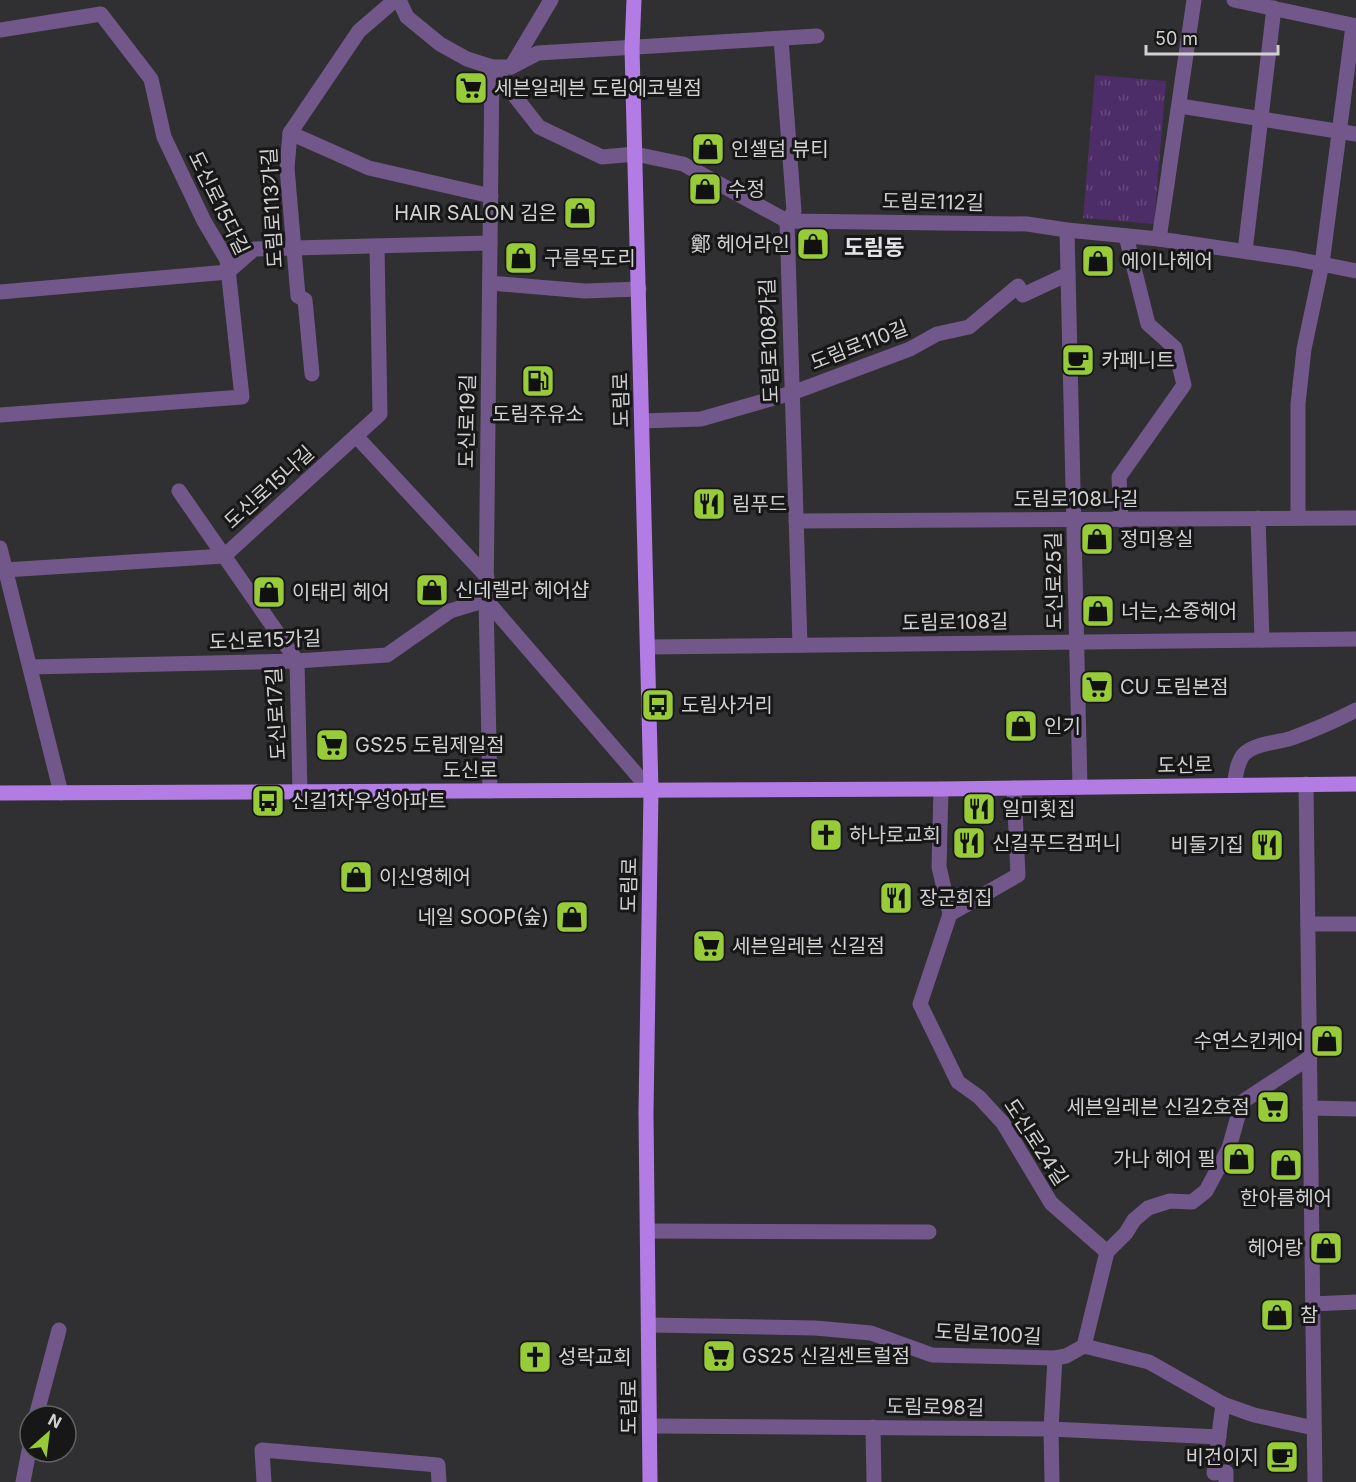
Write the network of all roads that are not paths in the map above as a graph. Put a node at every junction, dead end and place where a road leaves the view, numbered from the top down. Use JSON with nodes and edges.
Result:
{"nodes":[{"id":1,"x":394,"y":0,"type":"edge"},
{"id":2,"x":399,"y":0,"type":"edge"},
{"id":3,"x":551,"y":0,"type":"edge"},
{"id":4,"x":1194,"y":0,"type":"edge"},
{"id":5,"x":1234,"y":0,"type":"edge"},
{"id":6,"x":634,"y":2,"type":"edge"},
{"id":7,"x":1274,"y":8,"type":"junction"},
{"id":8,"x":1355,"y":26,"type":"edge"},
{"id":9,"x":0,"y":30,"type":"edge"},
{"id":10,"x":817,"y":36,"type":"dead end"},
{"id":11,"x":781,"y":39,"type":"junction"},
{"id":12,"x":632,"y":48,"type":"junction"},
{"id":13,"x":492,"y":67,"type":"junction"},
{"id":14,"x":511,"y":67,"type":"junction"},
{"id":15,"x":1180,"y":106,"type":"junction"},
{"id":16,"x":1261,"y":119,"type":"junction"},
{"id":17,"x":1339,"y":131,"type":"junction"},
{"id":18,"x":290,"y":133,"type":"junction"},
{"id":19,"x":1356,"y":134,"type":"edge"},
{"id":20,"x":635,"y":154,"type":"junction"},
{"id":21,"x":491,"y":196,"type":"junction"},
{"id":22,"x":787,"y":221,"type":"junction"},
{"id":23,"x":1067,"y":230,"type":"junction"},
{"id":24,"x":1126,"y":236,"type":"junction"},
{"id":25,"x":1159,"y":239,"type":"junction"},
{"id":26,"x":490,"y":243,"type":"junction"},
{"id":27,"x":377,"y":246,"type":"junction"},
{"id":28,"x":294,"y":248,"type":"junction"},
{"id":29,"x":1245,"y":251,"type":"junction"},
{"id":30,"x":1322,"y":264,"type":"junction"},
{"id":31,"x":1356,"y":271,"type":"edge"},
{"id":32,"x":228,"y":272,"type":"junction"},
{"id":33,"x":1068,"y":274,"type":"junction"},
{"id":34,"x":490,"y":283,"type":"junction"},
{"id":35,"x":639,"y":289,"type":"junction"},
{"id":36,"x":0,"y":292,"type":"edge"},
{"id":37,"x":312,"y":374,"type":"dead end"},
{"id":38,"x":792,"y":393,"type":"junction"},
{"id":39,"x":0,"y":415,"type":"edge"},
{"id":40,"x":642,"y":421,"type":"junction"},
{"id":41,"x":357,"y":436,"type":"junction"},
{"id":42,"x":179,"y":491,"type":"dead end"},
{"id":43,"x":1258,"y":518,"type":"junction"},
{"id":44,"x":1298,"y":518,"type":"junction"},
{"id":45,"x":1356,"y":518,"type":"edge"},
{"id":46,"x":1074,"y":520,"type":"junction"},
{"id":47,"x":1121,"y":520,"type":"junction"},
{"id":48,"x":796,"y":521,"type":"junction"},
{"id":49,"x":0,"y":548,"type":"edge"},
{"id":50,"x":224,"y":556,"type":"junction"},
{"id":51,"x":5,"y":570,"type":"junction"},
{"id":52,"x":486,"y":577,"type":"junction"},
{"id":53,"x":486,"y":600,"type":"junction"},
{"id":54,"x":1356,"y":639,"type":"edge"},
{"id":55,"x":1262,"y":640,"type":"junction"},
{"id":56,"x":1076,"y":642,"type":"junction"},
{"id":57,"x":800,"y":645,"type":"junction"},
{"id":58,"x":648,"y":647,"type":"junction"},
{"id":59,"x":297,"y":661,"type":"junction"},
{"id":60,"x":30,"y":667,"type":"junction"},
{"id":61,"x":1356,"y":710,"type":"edge"},
{"id":62,"x":1306,"y":784,"type":"junction"},
{"id":63,"x":1356,"y":784,"type":"edge"},
{"id":64,"x":1234,"y":785,"type":"junction"},
{"id":65,"x":1080,"y":787,"type":"junction"},
{"id":66,"x":1014,"y":788,"type":"junction"},
{"id":67,"x":941,"y":789,"type":"junction"},
{"id":68,"x":490,"y":791,"type":"junction"},
{"id":69,"x":651,"y":791,"type":"junction"},
{"id":70,"x":300,"y":792,"type":"junction"},
{"id":71,"x":0,"y":793,"type":"edge"},
{"id":72,"x":61,"y":793,"type":"junction"},
{"id":73,"x":950,"y":914,"type":"junction"},
{"id":74,"x":1308,"y":924,"type":"junction"},
{"id":75,"x":1356,"y":924,"type":"edge"},
{"id":76,"x":1309,"y":1058,"type":"junction"},
{"id":77,"x":1310,"y":1108,"type":"junction"},
{"id":78,"x":1356,"y":1109,"type":"edge"},
{"id":79,"x":648,"y":1231,"type":"junction"},
{"id":80,"x":929,"y":1232,"type":"dead end"},
{"id":81,"x":1107,"y":1252,"type":"junction"},
{"id":82,"x":1356,"y":1302,"type":"edge"},
{"id":83,"x":1312,"y":1304,"type":"junction"},
{"id":84,"x":649,"y":1325,"type":"junction"},
{"id":85,"x":59,"y":1330,"type":"dead end"},
{"id":86,"x":1084,"y":1346,"type":"junction"},
{"id":87,"x":1055,"y":1358,"type":"junction"},
{"id":88,"x":39,"y":1404,"type":"edge"},
{"id":89,"x":1222,"y":1404,"type":"junction"},
{"id":90,"x":650,"y":1426,"type":"junction"},
{"id":91,"x":873,"y":1427,"type":"junction"},
{"id":92,"x":1314,"y":1428,"type":"junction"},
{"id":93,"x":1051,"y":1429,"type":"junction"},
{"id":94,"x":1219,"y":1437,"type":"junction"},
{"id":95,"x":26,"y":1464,"type":"edge"},
{"id":96,"x":23,"y":1482,"type":"edge"},
{"id":97,"x":264,"y":1482,"type":"edge"},
{"id":98,"x":439,"y":1482,"type":"edge"},
{"id":99,"x":650,"y":1482,"type":"edge"},
{"id":100,"x":874,"y":1482,"type":"edge"},
{"id":101,"x":1052,"y":1482,"type":"edge"},
{"id":102,"x":1226,"y":1482,"type":"edge"},
{"id":103,"x":1315,"y":1482,"type":"edge"}],
"edges":[{"from":1,"to":18,"type":"street","name":"도림로113가길"},
{"from":2,"to":13,"type":"street"},
{"from":3,"to":14,"type":"street"},
{"from":4,"to":15,"type":"street"},
{"from":5,"to":7,"type":"street"},
{"from":6,"to":12,"type":"main road","name":"도림로"},
{"from":7,"to":8,"type":"street"},
{"from":7,"to":16,"type":"street"},
{"from":8,"to":17,"type":"street"},
{"from":9,"to":32,"type":"street","name":"도신로15다길"},
{"from":10,"to":11,"type":"street"},
{"from":11,"to":12,"type":"street"},
{"from":11,"to":22,"type":"street","name":"도림로108가길"},
{"from":12,"to":14,"type":"street"},
{"from":12,"to":20,"type":"main road","name":"도림로"},
{"from":13,"to":14,"type":"street"},
{"from":13,"to":20,"type":"street"},
{"from":13,"to":21,"type":"street","name":"도신로19길"},
{"from":15,"to":16,"type":"street"},
{"from":15,"to":25,"type":"street"},
{"from":16,"to":17,"type":"street"},
{"from":16,"to":29,"type":"street"},
{"from":17,"to":19,"type":"street"},
{"from":17,"to":30,"type":"street"},
{"from":18,"to":21,"type":"street"},
{"from":18,"to":28,"type":"street","name":"도림로113가길"},
{"from":20,"to":22,"type":"street","name":"도림로112길"},
{"from":20,"to":35,"type":"main road","name":"도림로"},
{"from":21,"to":26,"type":"street","name":"도신로19길"},
{"from":22,"to":23,"type":"street","name":"도림로112길"},
{"from":22,"to":38,"type":"street","name":"도림로108가길"},
{"from":23,"to":24,"type":"street","name":"도림로112길"},
{"from":23,"to":33,"type":"street","name":"도신로25길"},
{"from":24,"to":25,"type":"street","name":"도림로112길"},
{"from":24,"to":47,"type":"street"},
{"from":25,"to":29,"type":"street","name":"도림로112길"},
{"from":26,"to":27,"type":"street"},
{"from":26,"to":34,"type":"street","name":"도신로19길"},
{"from":27,"to":28,"type":"street"},
{"from":27,"to":41,"type":"street","name":"도신로15나길"},
{"from":28,"to":32,"type":"street"},
{"from":28,"to":37,"type":"street","name":"도림로113가길"},
{"from":29,"to":30,"type":"street","name":"도림로112길"},
{"from":30,"to":31,"type":"street","name":"도림로112길"},
{"from":30,"to":44,"type":"street"},
{"from":32,"to":36,"type":"street"},
{"from":32,"to":39,"type":"street","name":"도신로15다길"},
{"from":33,"to":38,"type":"street","name":"도림로110길"},
{"from":33,"to":46,"type":"street","name":"도신로25길"},
{"from":34,"to":35,"type":"street"},
{"from":34,"to":52,"type":"street","name":"도신로19길"},
{"from":35,"to":40,"type":"main road","name":"도림로"},
{"from":38,"to":40,"type":"street","name":"도림로110길"},
{"from":38,"to":48,"type":"street","name":"도림로108가길"},
{"from":40,"to":58,"type":"main road","name":"도림로"},
{"from":41,"to":50,"type":"street","name":"도신로15나길"},
{"from":41,"to":52,"type":"street"},
{"from":42,"to":50,"type":"street","name":"도신로17길"},
{"from":43,"to":44,"type":"street","name":"도림로108나길"},
{"from":43,"to":47,"type":"street","name":"도림로108나길"},
{"from":43,"to":55,"type":"street"},
{"from":44,"to":45,"type":"street","name":"도림로108나길"},
{"from":46,"to":47,"type":"street","name":"도림로108나길"},
{"from":46,"to":48,"type":"street","name":"도림로108나길"},
{"from":46,"to":56,"type":"street","name":"도신로25길"},
{"from":48,"to":57,"type":"street","name":"도림로108가길"},
{"from":49,"to":51,"type":"street"},
{"from":50,"to":51,"type":"street","name":"도신로15나길"},
{"from":50,"to":59,"type":"street","name":"도신로17길"},
{"from":51,"to":60,"type":"street"},
{"from":52,"to":53,"type":"street","name":"도신로19길"},
{"from":53,"to":59,"type":"street","name":"도신로15가길"},
{"from":53,"to":68,"type":"street","name":"도신로19길"},
{"from":53,"to":69,"type":"street"},
{"from":54,"to":55,"type":"street","name":"도림로108길"},
{"from":55,"to":56,"type":"street","name":"도림로108길"},
{"from":56,"to":57,"type":"street","name":"도림로108길"},
{"from":56,"to":65,"type":"street","name":"도신로25길"},
{"from":57,"to":58,"type":"street","name":"도림로108길"},
{"from":58,"to":69,"type":"main road","name":"도림로"},
{"from":59,"to":60,"type":"street","name":"도신로15가길"},
{"from":59,"to":70,"type":"street","name":"도신로17길"},
{"from":60,"to":72,"type":"street"},
{"from":61,"to":64,"type":"street"},
{"from":62,"to":63,"type":"main road","name":"도신로"},
{"from":62,"to":64,"type":"main road","name":"도신로"},
{"from":62,"to":74,"type":"street"},
{"from":64,"to":65,"type":"main road","name":"도신로"},
{"from":65,"to":66,"type":"main road","name":"도신로"},
{"from":66,"to":67,"type":"main road","name":"도신로"},
{"from":66,"to":73,"type":"street"},
{"from":67,"to":69,"type":"main road","name":"도신로"},
{"from":67,"to":73,"type":"street"},
{"from":68,"to":69,"type":"main road","name":"도신로"},
{"from":68,"to":70,"type":"main road","name":"도신로"},
{"from":69,"to":79,"type":"main road","name":"도림로"},
{"from":70,"to":72,"type":"main road","name":"도신로"},
{"from":71,"to":72,"type":"main road","name":"도신로"},
{"from":73,"to":81,"type":"street","name":"도신로24길"},
{"from":74,"to":75,"type":"street"},
{"from":74,"to":76,"type":"street"},
{"from":76,"to":77,"type":"street"},
{"from":76,"to":81,"type":"street"},
{"from":77,"to":78,"type":"street"},
{"from":77,"to":83,"type":"street"},
{"from":79,"to":80,"type":"street"},
{"from":79,"to":84,"type":"main road","name":"도림로"},
{"from":81,"to":86,"type":"street"},
{"from":82,"to":83,"type":"street"},
{"from":83,"to":92,"type":"street"},
{"from":84,"to":87,"type":"street","name":"도림로100길"},
{"from":84,"to":90,"type":"main road","name":"도림로"},
{"from":85,"to":88,"type":"street"},
{"from":86,"to":87,"type":"street","name":"도림로100길"},
{"from":86,"to":89,"type":"street"},
{"from":87,"to":93,"type":"street"},
{"from":89,"to":92,"type":"street"},
{"from":89,"to":94,"type":"street"},
{"from":90,"to":91,"type":"street","name":"도림로98길"},
{"from":90,"to":99,"type":"main road","name":"도림로"},
{"from":91,"to":93,"type":"street","name":"도림로98길"},
{"from":91,"to":100,"type":"street"},
{"from":92,"to":103,"type":"street"},
{"from":93,"to":94,"type":"street","name":"도림로98길"},
{"from":93,"to":101,"type":"street"},
{"from":94,"to":102,"type":"street"},
{"from":95,"to":96,"type":"street"},
{"from":97,"to":98,"type":"street"}]}
